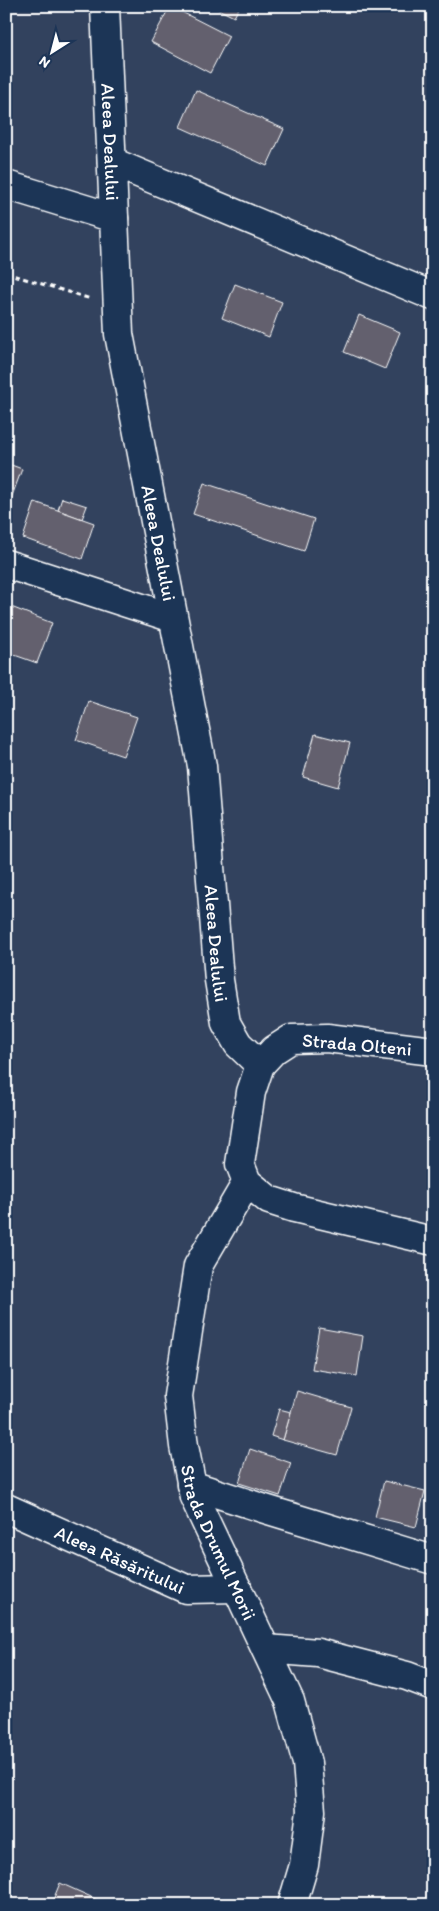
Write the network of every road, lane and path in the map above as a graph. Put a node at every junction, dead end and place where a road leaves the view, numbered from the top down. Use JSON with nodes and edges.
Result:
{"nodes":[{"id":1,"x":105,"y":6,"type":"edge"},
{"id":2,"x":112,"y":162,"type":"junction"},
{"id":3,"x":6,"y":185,"type":"edge"},
{"id":4,"x":114,"y":218,"type":"junction"},
{"id":5,"x":6,"y":273,"type":"edge"},
{"id":6,"x":433,"y":296,"type":"edge"},
{"id":7,"x":118,"y":307,"type":"junction"},
{"id":8,"x":6,"y":564,"type":"edge"},
{"id":9,"x":173,"y":618,"type":"junction"},
{"id":10,"x":433,"y":1051,"type":"edge"},
{"id":11,"x":260,"y":1065,"type":"junction"},
{"id":12,"x":246,"y":1182,"type":"junction"},
{"id":13,"x":433,"y":1241,"type":"edge"},
{"id":14,"x":192,"y":1485,"type":"junction"},
{"id":15,"x":6,"y":1508,"type":"edge"},
{"id":16,"x":433,"y":1560,"type":"edge"},
{"id":17,"x":237,"y":1588,"type":"junction"},
{"id":18,"x":266,"y":1649,"type":"junction"},
{"id":19,"x":433,"y":1686,"type":"edge"},
{"id":20,"x":292,"y":1905,"type":"edge"}],
"edges":[{"from":1,"to":2,"type":"street","name":"Aleea Dealului"},
{"from":2,"to":4,"type":"street","name":"Aleea Dealului"},
{"from":2,"to":6,"type":"street"},
{"from":3,"to":4,"type":"street"},
{"from":4,"to":7,"type":"street","name":"Aleea Dealului"},
{"from":5,"to":7,"type":"path"},
{"from":7,"to":9,"type":"street","name":"Aleea Dealului"},
{"from":8,"to":9,"type":"street"},
{"from":9,"to":11,"type":"street","name":"Aleea Dealului"},
{"from":10,"to":11,"type":"street","name":"Strada Olteni"},
{"from":11,"to":12,"type":"street"},
{"from":12,"to":13,"type":"street"},
{"from":12,"to":14,"type":"street","name":"Strada Drumul Morii"},
{"from":14,"to":16,"type":"street"},
{"from":14,"to":17,"type":"street","name":"Strada Drumul Morii"},
{"from":15,"to":17,"type":"street","name":"Aleea Răsăritului"},
{"from":17,"to":18,"type":"street","name":"Strada Drumul Morii"},
{"from":18,"to":19,"type":"street"},
{"from":18,"to":20,"type":"street","name":"Strada Drumul Morii"}]}
